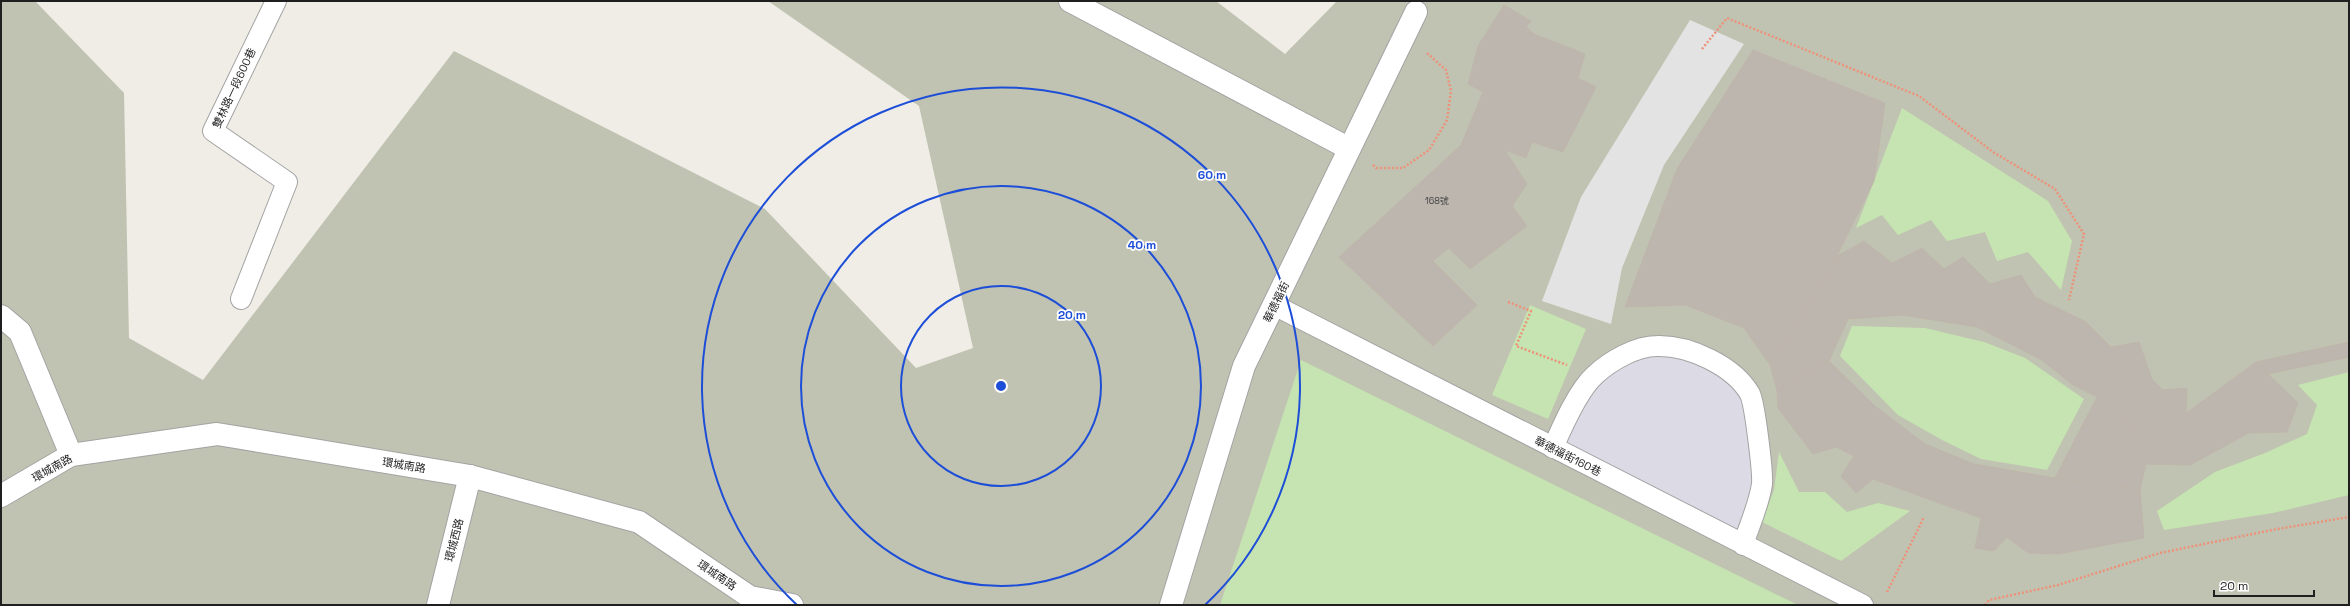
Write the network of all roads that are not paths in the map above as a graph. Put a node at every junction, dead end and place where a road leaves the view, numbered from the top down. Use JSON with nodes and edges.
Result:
{"nodes":[{"id":1,"x":276,"y":1,"type":"edge"},
{"id":2,"x":1070,"y":1,"type":"edge"},
{"id":3,"x":1416,"y":12,"type":"dead end"},
{"id":4,"x":1348,"y":148,"type":"junction"},
{"id":5,"x":241,"y":299,"type":"dead end"},
{"id":6,"x":1274,"y":305,"type":"junction"},
{"id":7,"x":1,"y":316,"type":"edge"},
{"id":8,"x":1553,"y":448,"type":"junction"},
{"id":9,"x":71,"y":455,"type":"junction"},
{"id":10,"x":470,"y":476,"type":"junction"},
{"id":11,"x":1,"y":496,"type":"edge"},
{"id":12,"x":1743,"y":545,"type":"junction"},
{"id":13,"x":438,"y":605,"type":"edge"},
{"id":14,"x":792,"y":605,"type":"edge"},
{"id":15,"x":1171,"y":605,"type":"edge"},
{"id":16,"x":1863,"y":605,"type":"edge"}],
"edges":[{"from":1,"to":5,"type":"lane","name":"雙林路一段600巷"},
{"from":2,"to":4,"type":"street"},
{"from":3,"to":4,"type":"street","name":"華德福街"},
{"from":4,"to":6,"type":"street","name":"華德福街"},
{"from":6,"to":8,"type":"lane","name":"華德福街160巷"},
{"from":6,"to":15,"type":"street","name":"華德福街"},
{"from":7,"to":9,"type":"street"},
{"from":8,"to":12,"type":"lane","name":"華德福街160巷"},
{"from":8,"to":12,"type":"lane"},
{"from":9,"to":10,"type":"street","name":"環城南路"},
{"from":9,"to":11,"type":"street","name":"環城南路"},
{"from":10,"to":13,"type":"street","name":"環城西路"},
{"from":10,"to":14,"type":"street","name":"環城南路"},
{"from":12,"to":16,"type":"lane","name":"華德福街160巷"}]}
